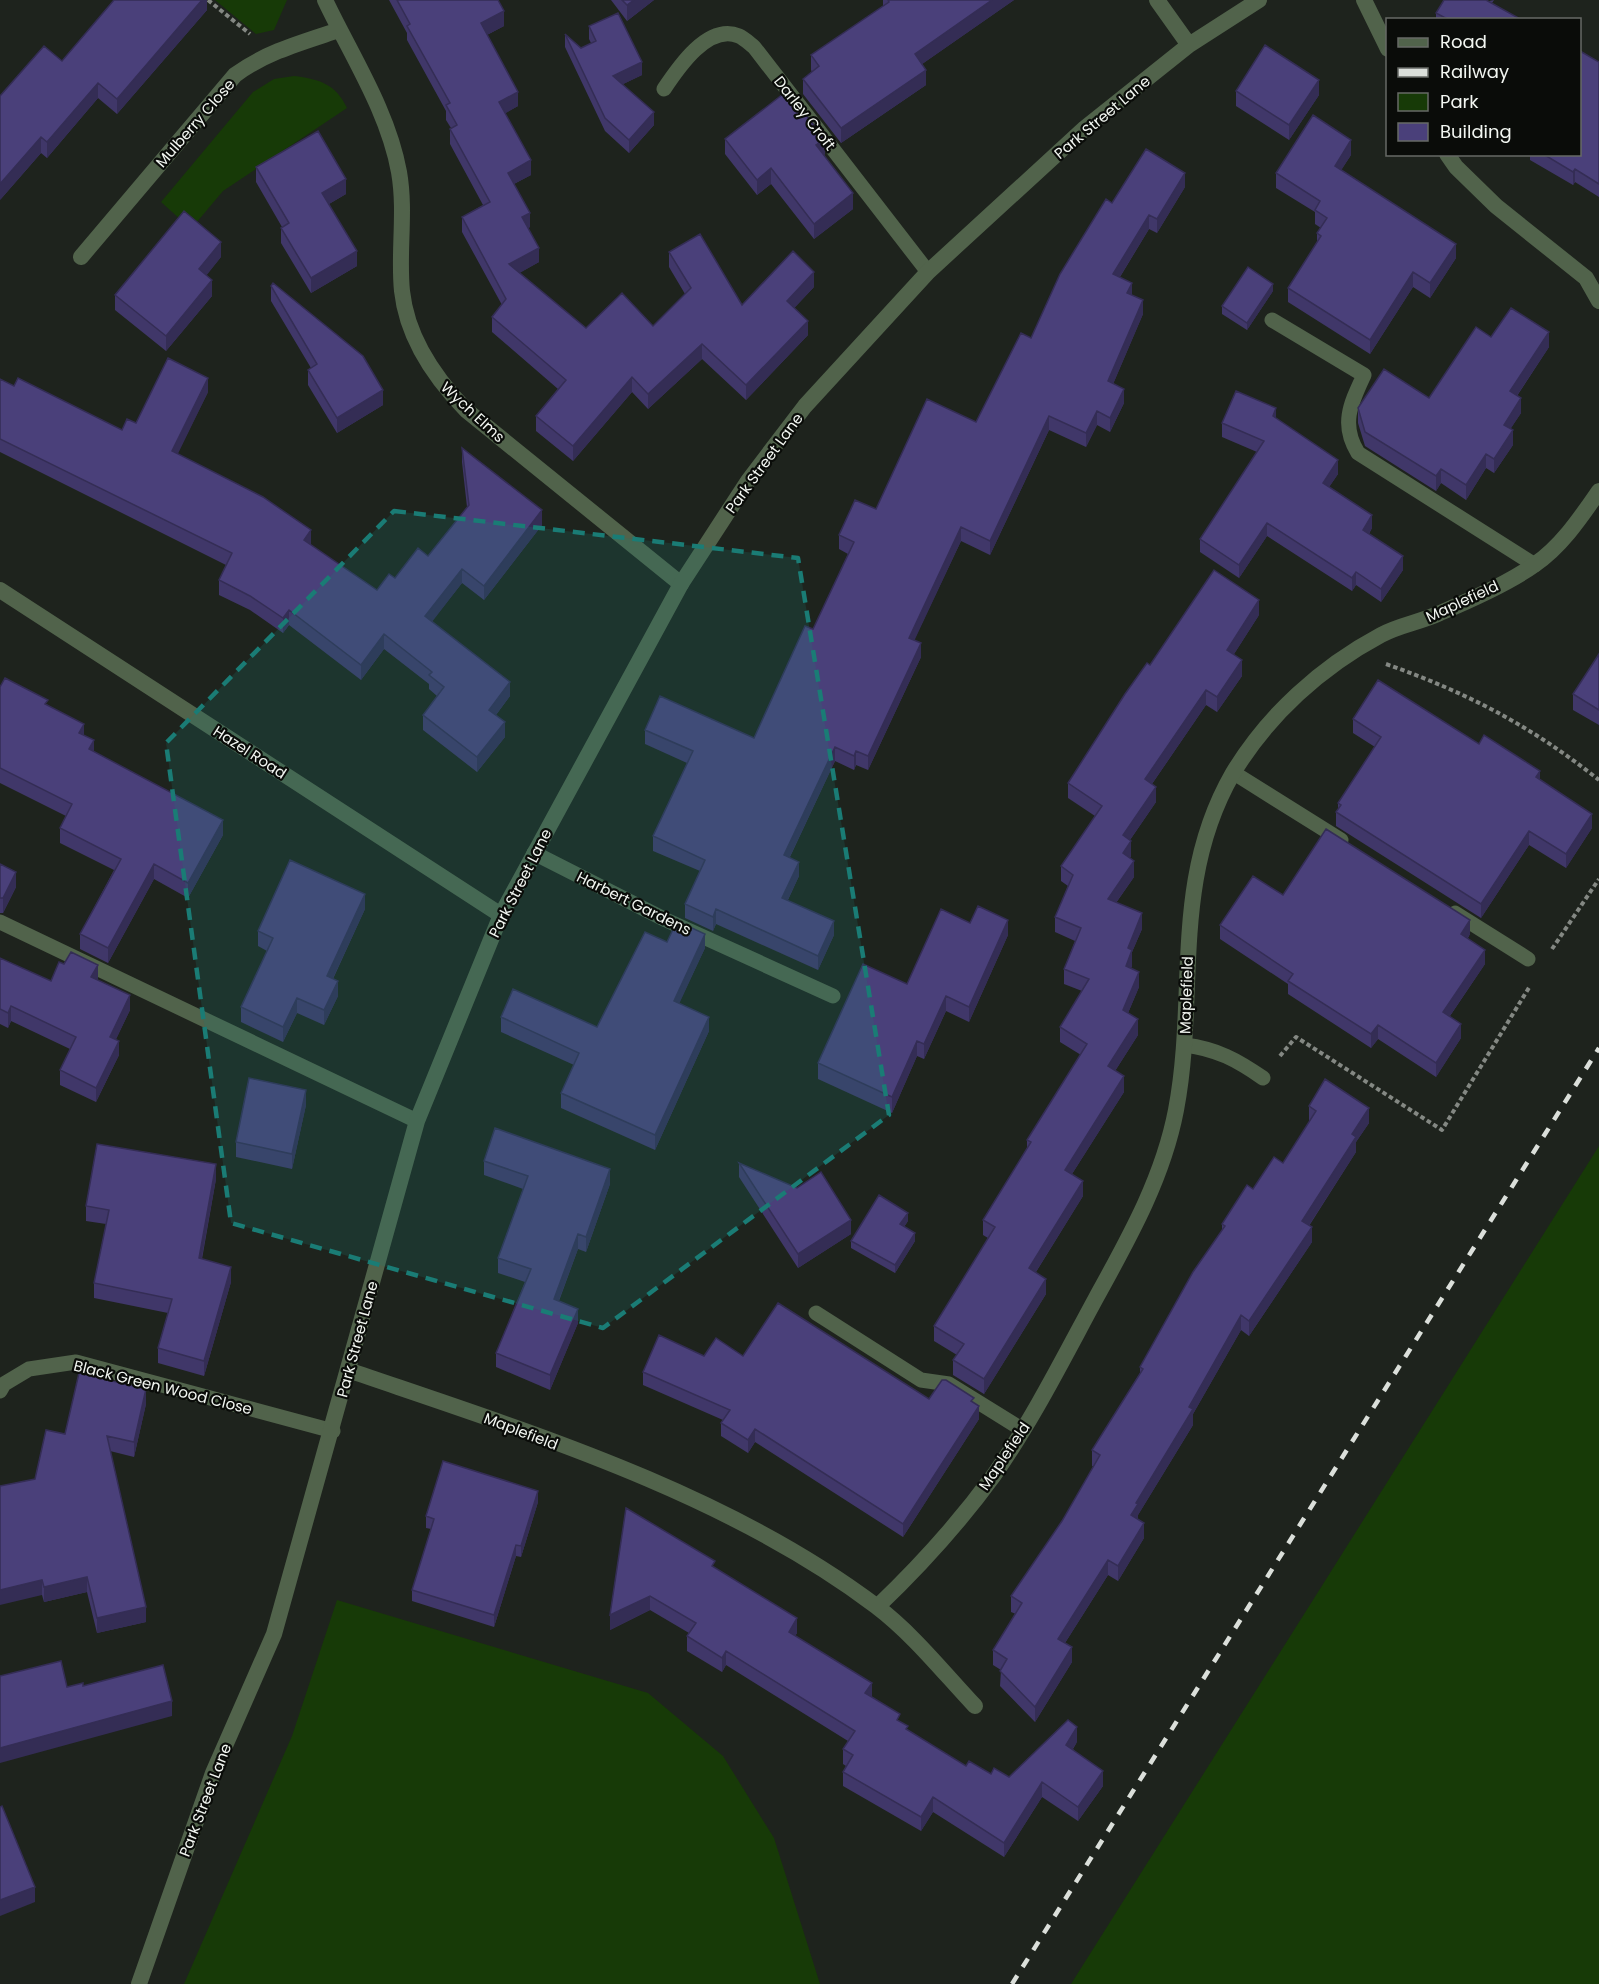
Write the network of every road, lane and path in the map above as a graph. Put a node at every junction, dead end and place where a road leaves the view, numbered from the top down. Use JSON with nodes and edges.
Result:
{"nodes":[{"id":1,"x":208,"y":0,"type":"edge"},
{"id":2,"x":325,"y":0,"type":"edge"},
{"id":3,"x":1157,"y":0,"type":"edge"},
{"id":4,"x":1259,"y":0,"type":"edge"},
{"id":5,"x":1364,"y":0,"type":"edge"},
{"id":6,"x":339,"y":30,"type":"junction"},
{"id":7,"x":1189,"y":45,"type":"junction"},
{"id":8,"x":1386,"y":45,"type":"edge"},
{"id":9,"x":273,"y":53,"type":"junction"},
{"id":10,"x":664,"y":89,"type":"dead end"},
{"id":11,"x":1448,"y":156,"type":"edge"},
{"id":12,"x":81,"y":257,"type":"dead end"},
{"id":13,"x":928,"y":272,"type":"junction"},
{"id":14,"x":1599,"y":301,"type":"edge"},
{"id":15,"x":1272,"y":320,"type":"dead end"},
{"id":16,"x":1599,"y":491,"type":"edge"},
{"id":17,"x":1535,"y":565,"type":"junction"},
{"id":18,"x":681,"y":584,"type":"junction"},
{"id":19,"x":0,"y":590,"type":"edge"},
{"id":20,"x":1361,"y":646,"type":"junction"},
{"id":21,"x":1234,"y":773,"type":"junction"},
{"id":22,"x":1599,"y":780,"type":"edge"},
{"id":23,"x":1352,"y":847,"type":"edge"},
{"id":24,"x":534,"y":853,"type":"junction"},
{"id":25,"x":1599,"y":879,"type":"edge"},
{"id":26,"x":1440,"y":903,"type":"edge"},
{"id":27,"x":501,"y":915,"type":"junction"},
{"id":28,"x":0,"y":922,"type":"edge"},
{"id":29,"x":1528,"y":959,"type":"junction"},
{"id":30,"x":833,"y":996,"type":"dead end"},
{"id":31,"x":1185,"y":1045,"type":"junction"},
{"id":32,"x":1263,"y":1078,"type":"joint"},
{"id":33,"x":417,"y":1121,"type":"junction"},
{"id":34,"x":816,"y":1313,"type":"dead end"},
{"id":35,"x":348,"y":1370,"type":"junction"},
{"id":36,"x":0,"y":1391,"type":"edge"},
{"id":37,"x":1023,"y":1430,"type":"junction"},
{"id":38,"x":333,"y":1431,"type":"junction"},
{"id":39,"x":877,"y":1606,"type":"junction"},
{"id":40,"x":975,"y":1706,"type":"dead end"},
{"id":41,"x":139,"y":1984,"type":"edge"}],
"edges":[{"from":1,"to":9,"type":"path"},
{"from":2,"to":6,"type":"street","name":"Wych Elms"},
{"from":3,"to":7,"type":"street"},
{"from":4,"to":7,"type":"street","name":"Park Street Lane"},
{"from":5,"to":8,"type":"street"},
{"from":6,"to":9,"type":"street","name":"Mulberry Close"},
{"from":6,"to":18,"type":"street","name":"Wych Elms"},
{"from":7,"to":13,"type":"street","name":"Park Street Lane"},
{"from":9,"to":12,"type":"street","name":"Mulberry Close"},
{"from":10,"to":13,"type":"lane","name":"Darley Croft"},
{"from":11,"to":14,"type":"street"},
{"from":13,"to":18,"type":"street","name":"Park Street Lane"},
{"from":15,"to":17,"type":"lane"},
{"from":16,"to":17,"type":"street","name":"Maplefield"},
{"from":17,"to":20,"type":"street","name":"Maplefield"},
{"from":18,"to":24,"type":"street","name":"Park Street Lane"},
{"from":19,"to":27,"type":"street","name":"Hazel Road"},
{"from":20,"to":21,"type":"street","name":"Maplefield"},
{"from":20,"to":22,"type":"path"},
{"from":21,"to":23,"type":"lane"},
{"from":21,"to":31,"type":"street","name":"Maplefield"},
{"from":24,"to":27,"type":"street","name":"Park Street Lane"},
{"from":24,"to":30,"type":"lane","name":"Harbert Gardens"},
{"from":25,"to":29,"type":"path"},
{"from":26,"to":29,"type":"lane"},
{"from":27,"to":33,"type":"street","name":"Park Street Lane"},
{"from":28,"to":33,"type":"lane"},
{"from":29,"to":32,"type":"path"},
{"from":31,"to":32,"type":"lane"},
{"from":31,"to":37,"type":"street","name":"Maplefield"},
{"from":33,"to":35,"type":"street","name":"Park Street Lane"},
{"from":34,"to":37,"type":"lane"},
{"from":35,"to":38,"type":"street","name":"Park Street Lane"},
{"from":35,"to":39,"type":"street","name":"Maplefield"},
{"from":36,"to":38,"type":"lane","name":"Black Green Wood Close"},
{"from":37,"to":39,"type":"street","name":"Maplefield"},
{"from":38,"to":41,"type":"street","name":"Park Street Lane"},
{"from":39,"to":40,"type":"street","name":"Maplefield"}]}
